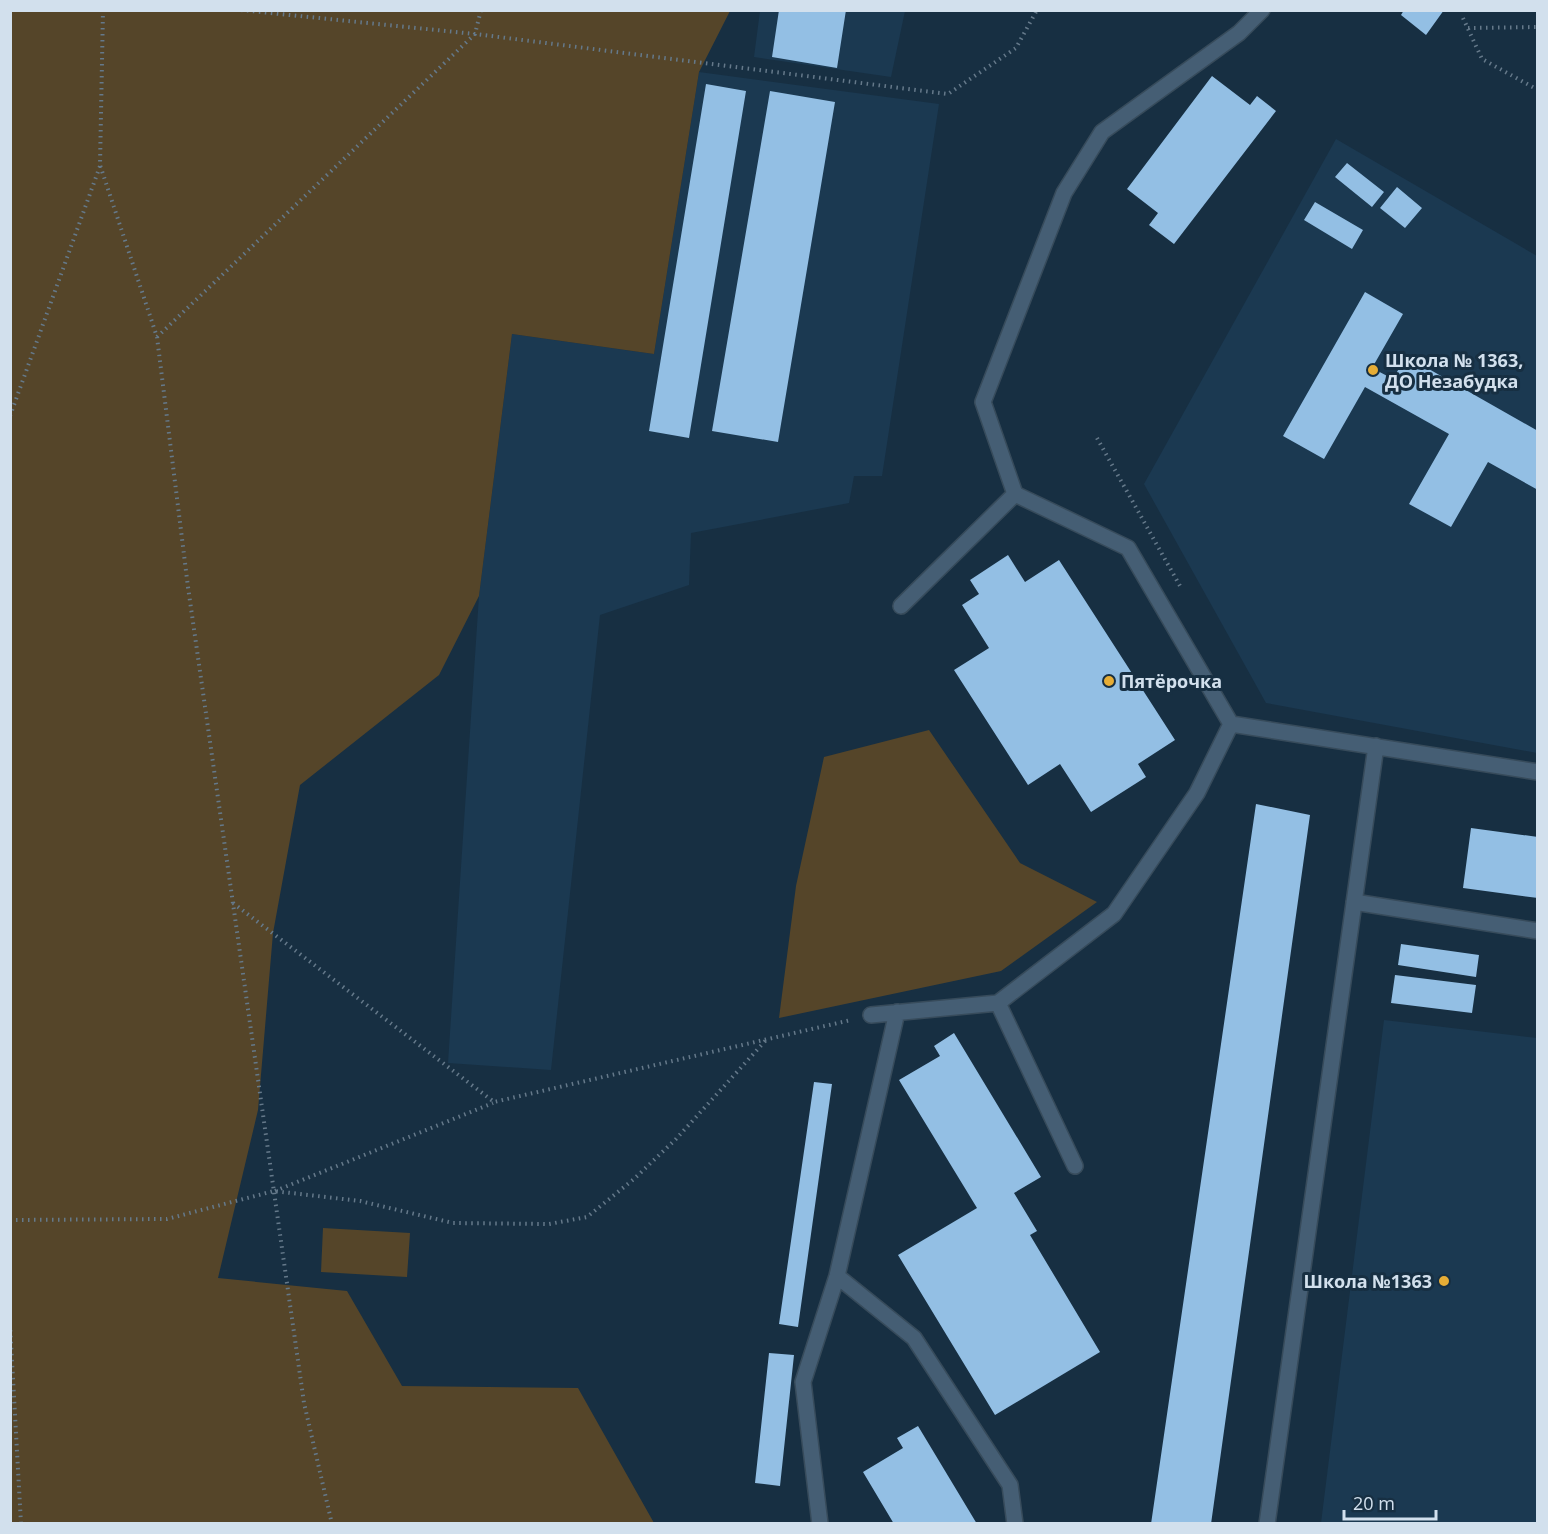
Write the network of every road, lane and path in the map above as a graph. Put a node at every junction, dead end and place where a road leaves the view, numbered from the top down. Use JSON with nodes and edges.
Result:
{"nodes":[{"id":1,"x":103,"y":10,"type":"edge"},
{"id":2,"x":241,"y":10,"type":"edge"},
{"id":3,"x":481,"y":10,"type":"edge"},
{"id":4,"x":1037,"y":10,"type":"edge"},
{"id":5,"x":1262,"y":10,"type":"edge"},
{"id":6,"x":1463,"y":18,"type":"dead end"},
{"id":7,"x":1538,"y":27,"type":"edge"},
{"id":8,"x":1468,"y":28,"type":"junction"},
{"id":9,"x":475,"y":34,"type":"junction"},
{"id":10,"x":1538,"y":90,"type":"edge"},
{"id":11,"x":100,"y":165,"type":"junction"},
{"id":12,"x":157,"y":337,"type":"junction"},
{"id":13,"x":10,"y":416,"type":"edge"},
{"id":14,"x":1015,"y":494,"type":"junction"},
{"id":15,"x":901,"y":606,"type":"dead end"},
{"id":16,"x":1231,"y":724,"type":"junction"},
{"id":17,"x":1376,"y":746,"type":"junction"},
{"id":18,"x":1538,"y":772,"type":"edge"},
{"id":19,"x":233,"y":902,"type":"junction"},
{"id":20,"x":1354,"y":902,"type":"junction"},
{"id":21,"x":1538,"y":931,"type":"edge"},
{"id":22,"x":998,"y":1003,"type":"junction"},
{"id":23,"x":897,"y":1012,"type":"junction"},
{"id":24,"x":871,"y":1016,"type":"joint"},
{"id":25,"x":767,"y":1039,"type":"junction"},
{"id":26,"x":494,"y":1102,"type":"junction"},
{"id":27,"x":1075,"y":1166,"type":"dead end"},
{"id":28,"x":274,"y":1191,"type":"junction"},
{"id":29,"x":10,"y":1220,"type":"edge"},
{"id":30,"x":837,"y":1276,"type":"junction"},
{"id":31,"x":10,"y":1324,"type":"edge"},
{"id":32,"x":21,"y":1524,"type":"edge"},
{"id":33,"x":332,"y":1524,"type":"edge"},
{"id":34,"x":820,"y":1524,"type":"edge"},
{"id":35,"x":1015,"y":1524,"type":"edge"},
{"id":36,"x":1267,"y":1524,"type":"edge"}],
"edges":[{"from":1,"to":11,"type":"path"},
{"from":2,"to":9,"type":"path"},
{"from":3,"to":9,"type":"path"},
{"from":4,"to":9,"type":"path"},
{"from":5,"to":14,"type":"lane"},
{"from":6,"to":8,"type":"path"},
{"from":7,"to":8,"type":"path"},
{"from":8,"to":10,"type":"path"},
{"from":9,"to":12,"type":"path"},
{"from":11,"to":12,"type":"path"},
{"from":11,"to":13,"type":"path"},
{"from":12,"to":19,"type":"path"},
{"from":14,"to":15,"type":"lane"},
{"from":14,"to":16,"type":"lane"},
{"from":16,"to":17,"type":"lane"},
{"from":16,"to":22,"type":"lane"},
{"from":17,"to":18,"type":"lane"},
{"from":17,"to":20,"type":"lane"},
{"from":19,"to":26,"type":"path"},
{"from":19,"to":28,"type":"path"},
{"from":20,"to":21,"type":"lane"},
{"from":20,"to":36,"type":"lane"},
{"from":22,"to":23,"type":"lane"},
{"from":22,"to":27,"type":"lane"},
{"from":23,"to":24,"type":"lane"},
{"from":23,"to":30,"type":"lane"},
{"from":24,"to":25,"type":"path"},
{"from":25,"to":26,"type":"path"},
{"from":25,"to":28,"type":"path"},
{"from":26,"to":28,"type":"path"},
{"from":28,"to":29,"type":"path"},
{"from":28,"to":33,"type":"path"},
{"from":30,"to":34,"type":"lane"},
{"from":30,"to":35,"type":"lane"},
{"from":31,"to":32,"type":"path"}]}
